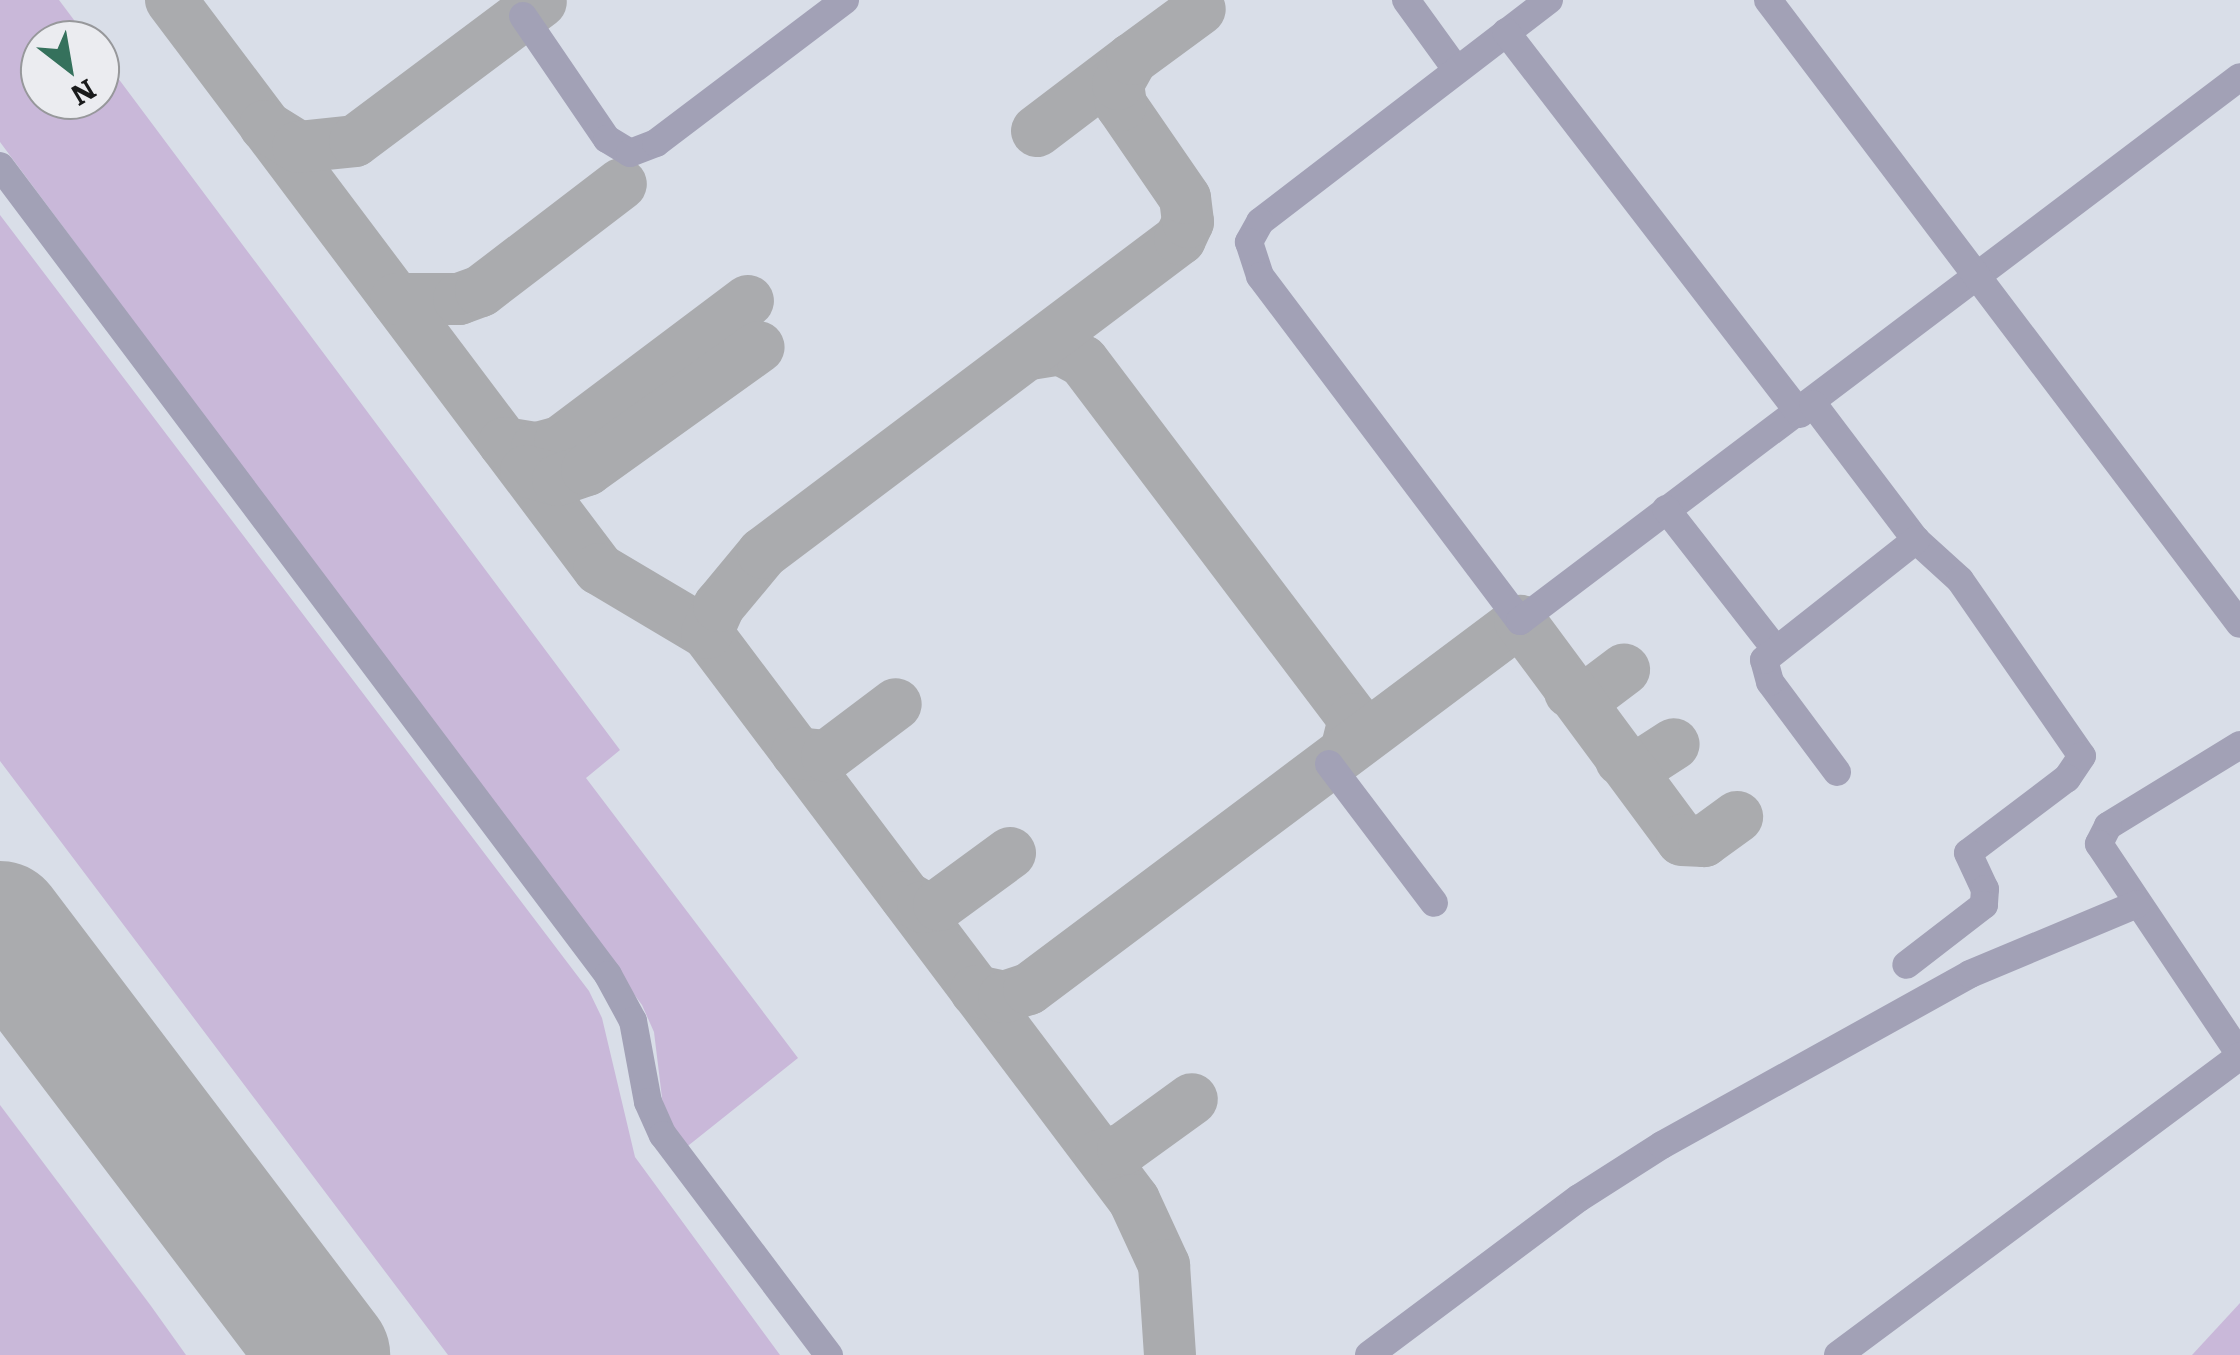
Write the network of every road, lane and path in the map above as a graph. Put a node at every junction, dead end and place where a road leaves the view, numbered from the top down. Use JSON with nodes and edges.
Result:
{"nodes":[{"id":1,"x":845,"y":0,"type":"edge"},
{"id":2,"x":1406,"y":0,"type":"edge"},
{"id":3,"x":1549,"y":0,"type":"edge"},
{"id":4,"x":1768,"y":0,"type":"edge"},
{"id":5,"x":523,"y":16,"type":"dead end"},
{"id":6,"x":1506,"y":32,"type":"junction"},
{"id":7,"x":1456,"y":68,"type":"junction"},
{"id":8,"x":2240,"y":77,"type":"edge"},
{"id":9,"x":0,"y":166,"type":"edge"},
{"id":10,"x":1980,"y":280,"type":"junction"},
{"id":11,"x":1806,"y":409,"type":"junction"},
{"id":12,"x":1666,"y":509,"type":"junction"},
{"id":13,"x":1916,"y":540,"type":"junction"},
{"id":14,"x":2240,"y":624,"type":"edge"},
{"id":15,"x":1774,"y":646,"type":"junction"},
{"id":16,"x":2240,"y":745,"type":"edge"},
{"id":17,"x":1329,"y":764,"type":"dead end"},
{"id":18,"x":1837,"y":772,"type":"dead end"},
{"id":19,"x":1434,"y":904,"type":"dead end"},
{"id":20,"x":2137,"y":904,"type":"junction"},
{"id":21,"x":1906,"y":964,"type":"dead end"},
{"id":22,"x":2240,"y":1056,"type":"edge"},
{"id":23,"x":829,"y":1355,"type":"edge"},
{"id":24,"x":1368,"y":1355,"type":"edge"},
{"id":25,"x":1838,"y":1355,"type":"edge"}],
"edges":[{"from":1,"to":5,"type":"lane"},
{"from":2,"to":7,"type":"lane"},
{"from":3,"to":6,"type":"lane"},
{"from":4,"to":10,"type":"lane"},
{"from":6,"to":7,"type":"lane"},
{"from":6,"to":11,"type":"lane"},
{"from":7,"to":12,"type":"lane"},
{"from":8,"to":10,"type":"lane"},
{"from":9,"to":23,"type":"lane"},
{"from":10,"to":11,"type":"lane"},
{"from":10,"to":14,"type":"lane"},
{"from":11,"to":12,"type":"lane"},
{"from":11,"to":13,"type":"lane"},
{"from":12,"to":15,"type":"lane"},
{"from":13,"to":15,"type":"lane"},
{"from":13,"to":21,"type":"lane"},
{"from":15,"to":18,"type":"lane"},
{"from":16,"to":20,"type":"lane"},
{"from":17,"to":19,"type":"lane"},
{"from":20,"to":22,"type":"lane"},
{"from":20,"to":24,"type":"lane"},
{"from":22,"to":25,"type":"lane"}]}
